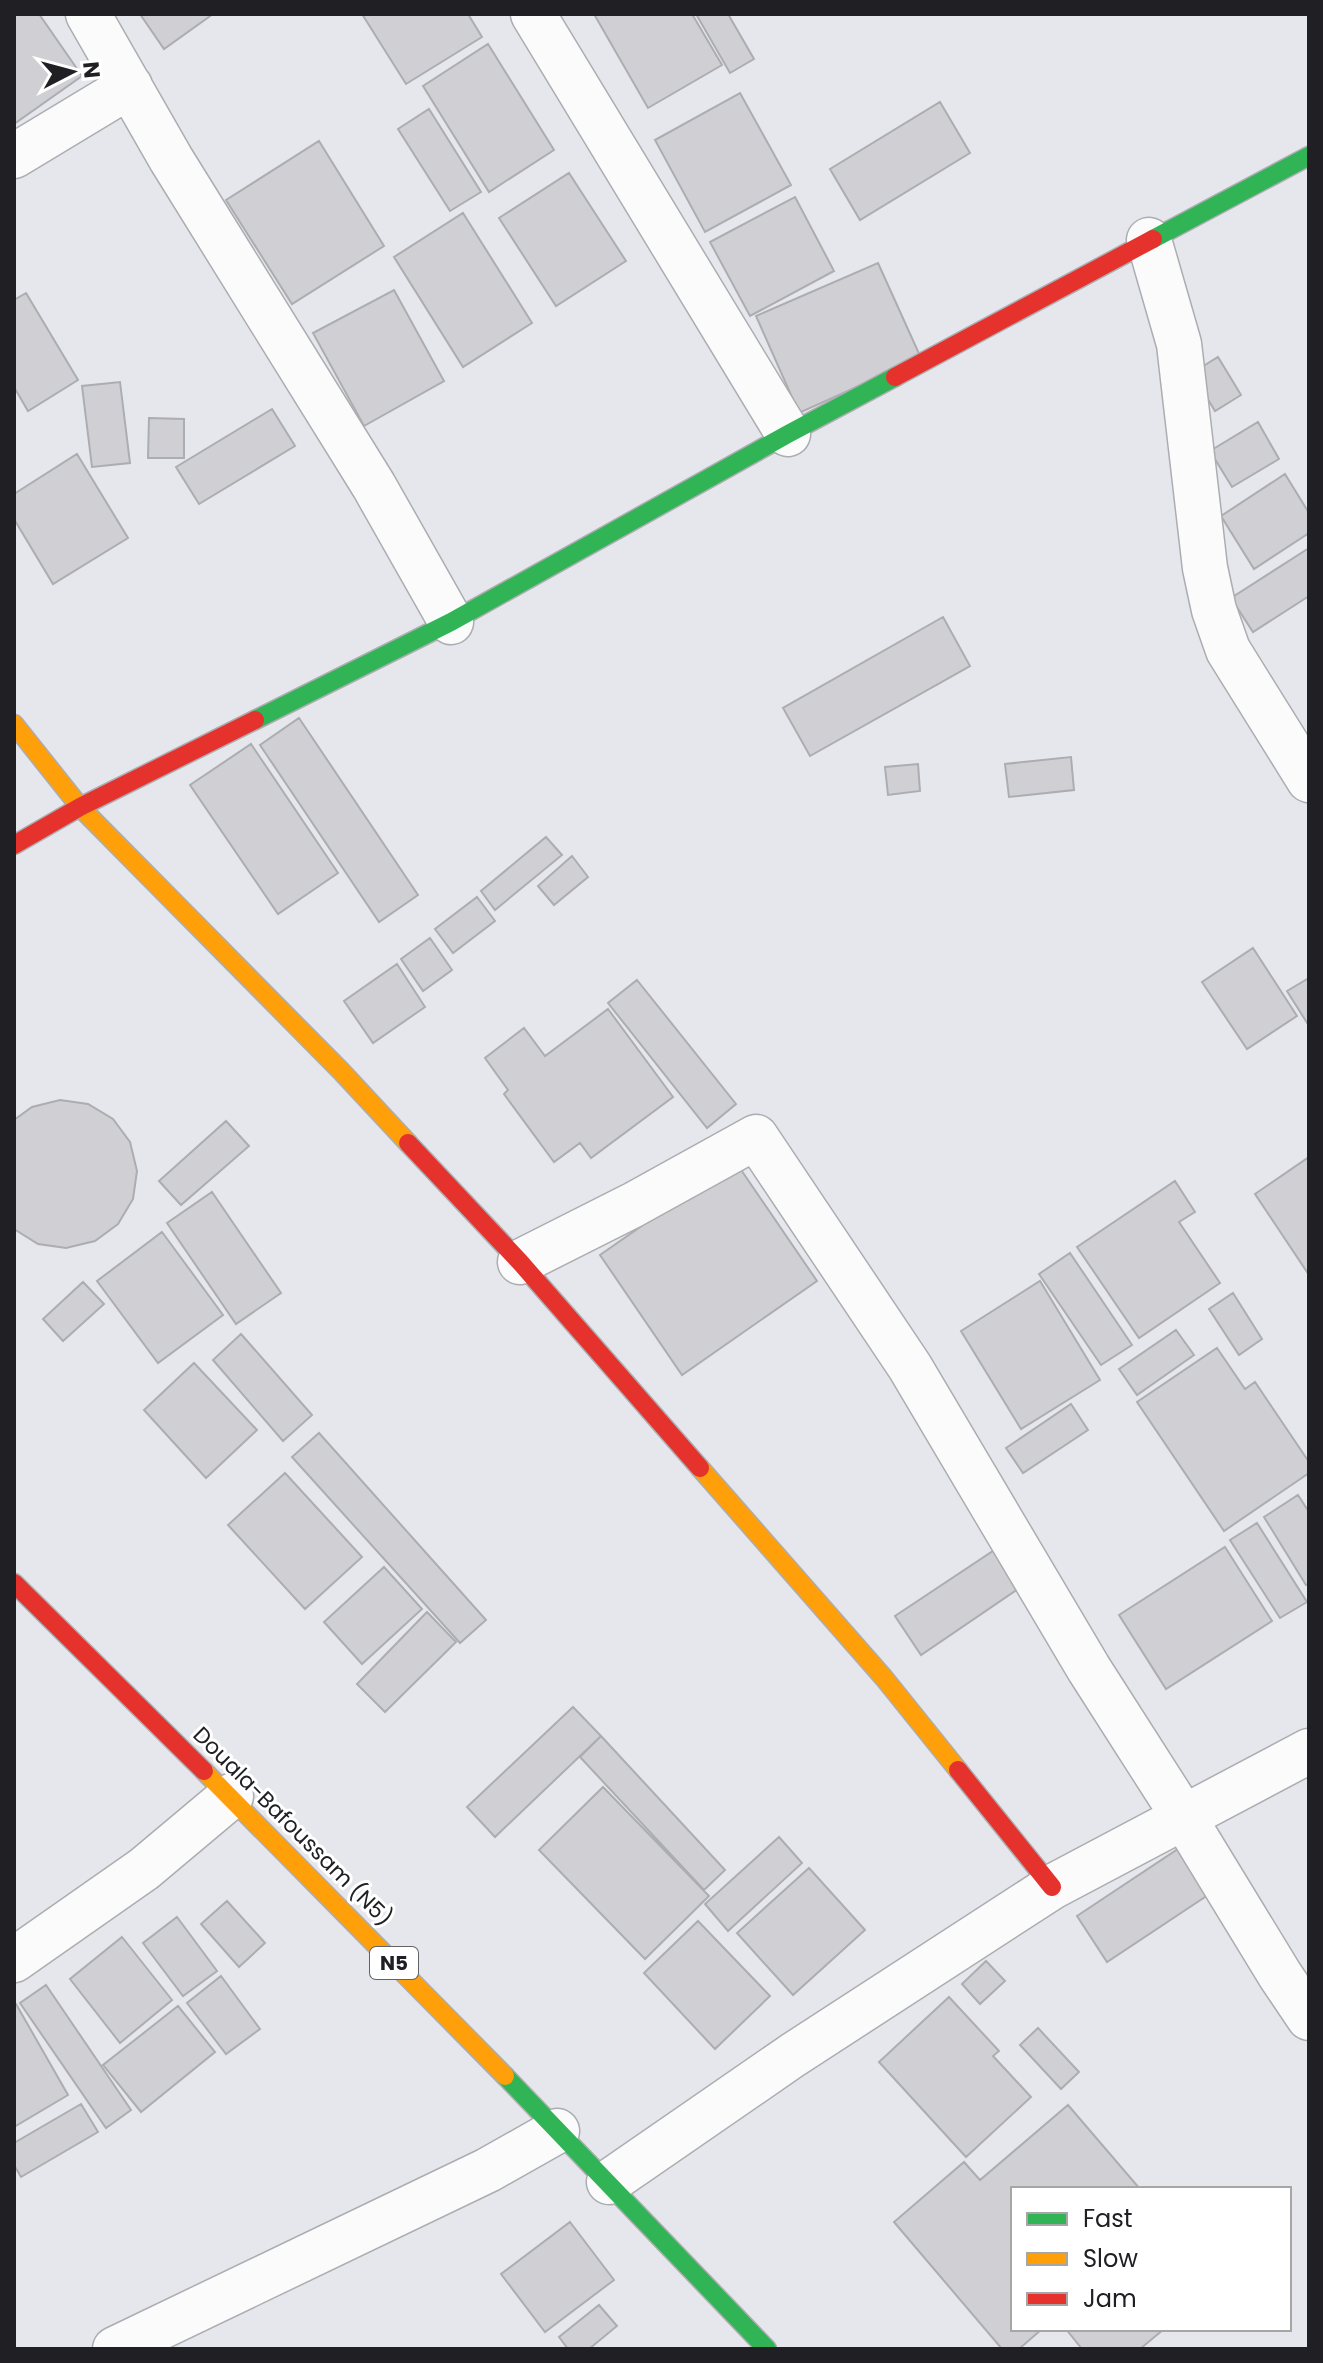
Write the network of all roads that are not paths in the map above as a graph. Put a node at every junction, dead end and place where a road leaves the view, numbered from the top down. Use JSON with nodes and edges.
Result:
{"nodes":[{"id":1,"x":88,"y":14,"type":"edge"},
{"id":2,"x":533,"y":14,"type":"edge"},
{"id":3,"x":130,"y":86,"type":"junction"},
{"id":4,"x":14,"y":156,"type":"edge"},
{"id":5,"x":1309,"y":156,"type":"edge"},
{"id":6,"x":1149,"y":240,"type":"junction"},
{"id":7,"x":788,"y":434,"type":"junction"},
{"id":8,"x":451,"y":622,"type":"junction"},
{"id":9,"x":14,"y":724,"type":"edge"},
{"id":10,"x":1309,"y":780,"type":"edge"},
{"id":11,"x":80,"y":807,"type":"junction"},
{"id":12,"x":14,"y":845,"type":"edge"},
{"id":13,"x":520,"y":1262,"type":"junction"},
{"id":14,"x":14,"y":1583,"type":"edge"},
{"id":15,"x":1309,"y":1751,"type":"edge"},
{"id":16,"x":231,"y":1796,"type":"junction"},
{"id":17,"x":1183,"y":1816,"type":"junction"},
{"id":18,"x":1052,"y":1887,"type":"junction"},
{"id":19,"x":14,"y":1960,"type":"edge"},
{"id":20,"x":1309,"y":2018,"type":"edge"},
{"id":21,"x":557,"y":2131,"type":"junction"},
{"id":22,"x":609,"y":2182,"type":"junction"},
{"id":23,"x":115,"y":2349,"type":"edge"},
{"id":24,"x":767,"y":2349,"type":"edge"}],
"edges":[{"from":1,"to":3,"type":"street"},
{"from":2,"to":7,"type":"street"},
{"from":3,"to":4,"type":"street"},
{"from":3,"to":8,"type":"street"},
{"from":5,"to":6,"type":"main road"},
{"from":6,"to":7,"type":"main road"},
{"from":6,"to":10,"type":"street"},
{"from":7,"to":8,"type":"main road"},
{"from":8,"to":11,"type":"main road"},
{"from":9,"to":11,"type":"main road"},
{"from":11,"to":12,"type":"main road"},
{"from":11,"to":13,"type":"main road"},
{"from":13,"to":17,"type":"street"},
{"from":13,"to":18,"type":"main road"},
{"from":14,"to":16,"type":"main road","name":"Douala-Bafoussam (N5)","number":"N5"},
{"from":15,"to":17,"type":"street"},
{"from":16,"to":19,"type":"street"},
{"from":16,"to":21,"type":"main road","name":"Douala-Bafoussam (N5)","number":"N5"},
{"from":17,"to":18,"type":"street"},
{"from":17,"to":20,"type":"street"},
{"from":18,"to":22,"type":"street"},
{"from":21,"to":22,"type":"main road","name":"Douala-Bafoussam (N5)","number":"N5"},
{"from":21,"to":23,"type":"street"},
{"from":22,"to":24,"type":"main road","name":"Douala-Bafoussam (N5)","number":"N5"}]}
